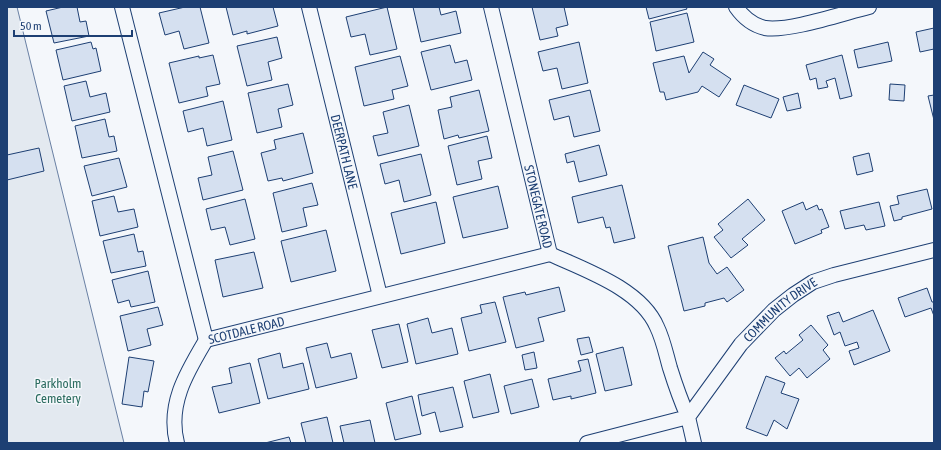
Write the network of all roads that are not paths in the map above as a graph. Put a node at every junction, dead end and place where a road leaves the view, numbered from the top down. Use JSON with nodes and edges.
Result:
{"nodes":[{"id":1,"x":122,"y":7,"type":"edge"},
{"id":2,"x":309,"y":7,"type":"edge"},
{"id":3,"x":491,"y":7,"type":"edge"},
{"id":4,"x":736,"y":7,"type":"edge"},
{"id":5,"x":869,"y":7,"type":"edge"},
{"id":6,"x":934,"y":250,"type":"edge"},
{"id":7,"x":550,"y":254,"type":"junction"},
{"id":8,"x":380,"y":296,"type":"junction"},
{"id":9,"x":206,"y":340,"type":"junction"},
{"id":10,"x":688,"y":417,"type":"junction"},
{"id":11,"x":177,"y":443,"type":"edge"},
{"id":12,"x":587,"y":443,"type":"edge"},
{"id":13,"x":694,"y":443,"type":"edge"}],
"edges":[{"from":1,"to":9,"type":"street","name":"SCOTDALE ROAD"},
{"from":2,"to":8,"type":"street","name":"DEERPATH LANE"},
{"from":3,"to":7,"type":"street","name":"STONEGATE ROAD"},
{"from":4,"to":5,"type":"street"},
{"from":6,"to":10,"type":"street","name":"COMMUNITY DRIVE"},
{"from":7,"to":8,"type":"street","name":"SCOTDALE ROAD"},
{"from":7,"to":10,"type":"street","name":"STONEGATE ROAD"},
{"from":8,"to":9,"type":"street","name":"SCOTDALE ROAD"},
{"from":9,"to":11,"type":"street"},
{"from":10,"to":12,"type":"street"},
{"from":10,"to":13,"type":"street"}]}
